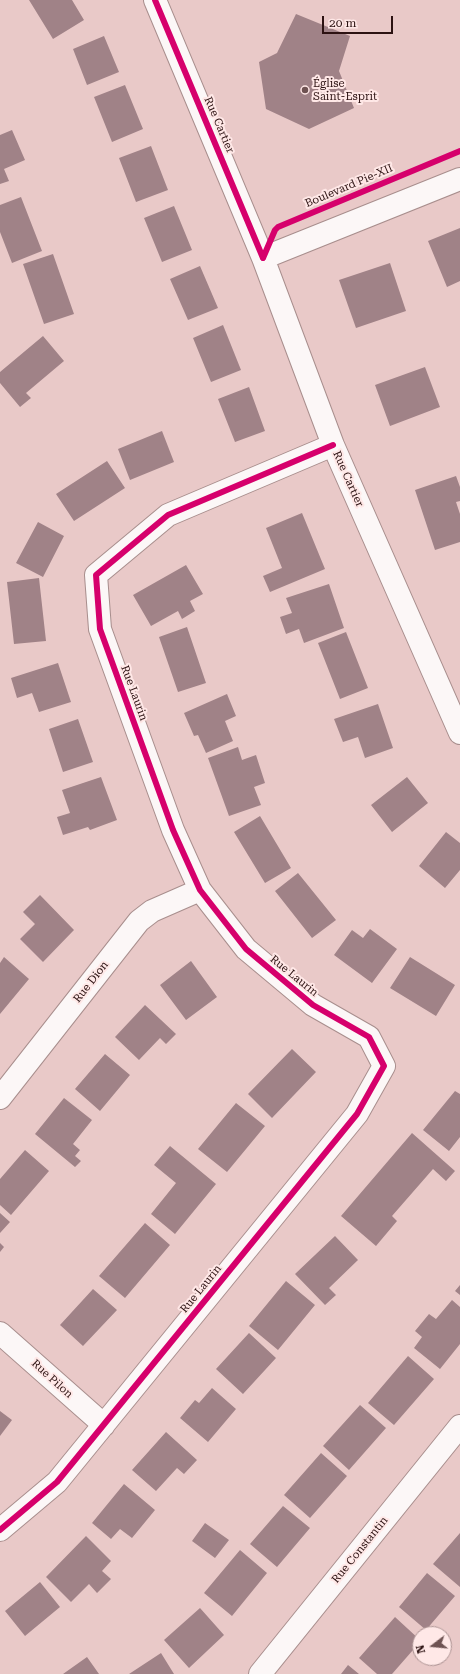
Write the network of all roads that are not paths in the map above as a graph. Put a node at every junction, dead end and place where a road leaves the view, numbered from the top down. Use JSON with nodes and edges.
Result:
{"nodes":[{"id":1,"x":155,"y":0,"type":"edge"},
{"id":2,"x":460,"y":179,"type":"edge"},
{"id":3,"x":263,"y":258,"type":"junction"},
{"id":4,"x":333,"y":445,"type":"junction"},
{"id":5,"x":460,"y":733,"type":"edge"},
{"id":6,"x":200,"y":890,"type":"junction"},
{"id":7,"x":0,"y":1098,"type":"edge"},
{"id":8,"x":0,"y":1333,"type":"edge"},
{"id":9,"x":104,"y":1425,"type":"junction"},
{"id":10,"x":460,"y":1426,"type":"edge"},
{"id":11,"x":0,"y":1530,"type":"edge"},
{"id":12,"x":260,"y":1674,"type":"edge"}],
"edges":[{"from":1,"to":3,"type":"street","name":"Rue Cartier"},
{"from":2,"to":3,"type":"street"},
{"from":3,"to":4,"type":"street","name":"Rue Cartier"},
{"from":4,"to":5,"type":"street","name":"Rue Cartier"},
{"from":4,"to":6,"type":"street","name":"Rue Laurin"},
{"from":6,"to":7,"type":"street","name":"Rue Dion"},
{"from":6,"to":9,"type":"street","name":"Rue Laurin"},
{"from":8,"to":9,"type":"street","name":"Rue Pilon"},
{"from":9,"to":11,"type":"street","name":"Rue Laurin"},
{"from":10,"to":12,"type":"street","name":"Rue Constantin"}]}
